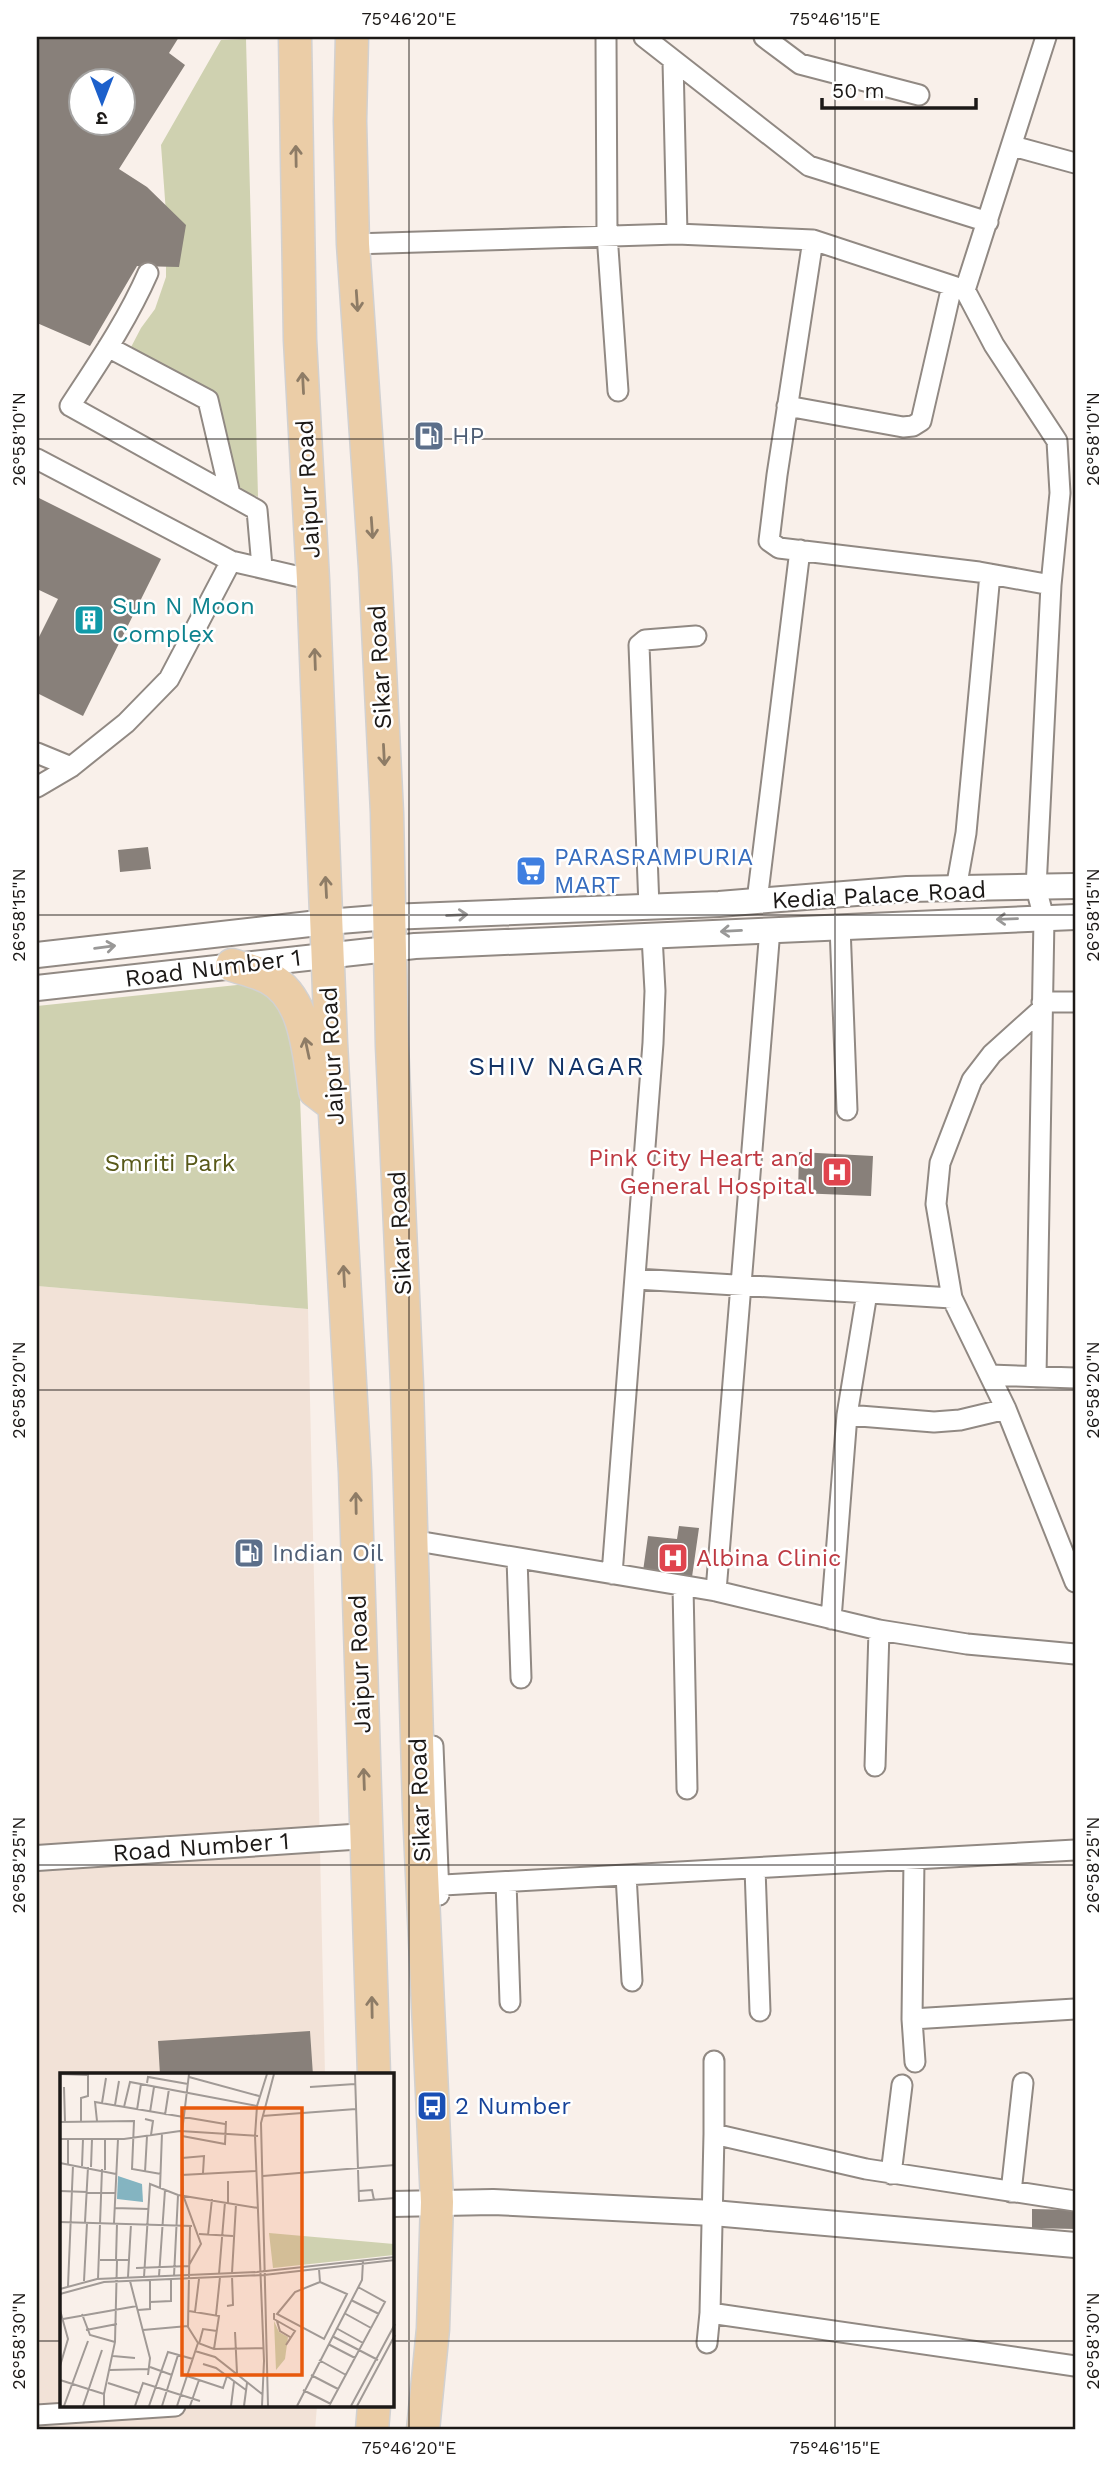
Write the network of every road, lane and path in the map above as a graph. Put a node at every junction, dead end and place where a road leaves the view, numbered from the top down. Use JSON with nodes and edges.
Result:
{"nodes":[{"id":1,"x":295,"y":37,"type":"edge"},
{"id":2,"x":352,"y":37,"type":"edge"},
{"id":3,"x":606,"y":37,"type":"edge"},
{"id":4,"x":644,"y":37,"type":"edge"},
{"id":5,"x":764,"y":37,"type":"edge"},
{"id":6,"x":1046,"y":37,"type":"edge"},
{"id":7,"x":673,"y":61,"type":"junction"},
{"id":8,"x":919,"y":95,"type":"dead end"},
{"id":9,"x":1013,"y":146,"type":"junction"},
{"id":10,"x":1075,"y":163,"type":"edge"},
{"id":11,"x":988,"y":222,"type":"junction"},
{"id":12,"x":607,"y":234,"type":"junction"},
{"id":13,"x":677,"y":234,"type":"junction"},
{"id":14,"x":813,"y":240,"type":"junction"},
{"id":15,"x":353,"y":244,"type":"junction"},
{"id":16,"x":148,"y":273,"type":"dead end"},
{"id":17,"x":959,"y":288,"type":"junction"},
{"id":18,"x":108,"y":347,"type":"junction"},
{"id":19,"x":618,"y":391,"type":"dead end"},
{"id":20,"x":788,"y":406,"type":"junction"},
{"id":21,"x":1067,"y":454,"type":"edge"},
{"id":22,"x":37,"y":458,"type":"edge"},
{"id":23,"x":230,"y":495,"type":"junction"},
{"id":24,"x":800,"y":550,"type":"junction"},
{"id":25,"x":231,"y":561,"type":"junction"},
{"id":26,"x":262,"y":567,"type":"junction"},
{"id":27,"x":990,"y":574,"type":"junction"},
{"id":28,"x":313,"y":580,"type":"junction"},
{"id":29,"x":1051,"y":585,"type":"junction"},
{"id":30,"x":696,"y":636,"type":"dead end"},
{"id":31,"x":37,"y":753,"type":"edge"},
{"id":32,"x":71,"y":767,"type":"junction"},
{"id":33,"x":37,"y":787,"type":"edge"},
{"id":34,"x":1075,"y":886,"type":"edge"},
{"id":35,"x":1036,"y":888,"type":"junction"},
{"id":36,"x":956,"y":890,"type":"junction"},
{"id":37,"x":757,"y":901,"type":"junction"},
{"id":38,"x":649,"y":907,"type":"junction"},
{"id":39,"x":389,"y":917,"type":"junction"},
{"id":40,"x":1075,"y":917,"type":"edge"},
{"id":41,"x":1044,"y":918,"type":"junction"},
{"id":42,"x":327,"y":922,"type":"junction"},
{"id":43,"x":840,"y":926,"type":"junction"},
{"id":44,"x":770,"y":929,"type":"junction"},
{"id":45,"x":652,"y":936,"type":"junction"},
{"id":46,"x":396,"y":949,"type":"junction"},
{"id":47,"x":37,"y":955,"type":"edge"},
{"id":48,"x":327,"y":955,"type":"junction"},
{"id":49,"x":232,"y":965,"type":"junction"},
{"id":50,"x":37,"y":988,"type":"edge"},
{"id":51,"x":1075,"y":1002,"type":"edge"},
{"id":52,"x":1042,"y":1005,"type":"junction"},
{"id":53,"x":334,"y":1105,"type":"junction"},
{"id":54,"x":847,"y":1110,"type":"dead end"},
{"id":55,"x":636,"y":1279,"type":"junction"},
{"id":56,"x":740,"y":1285,"type":"junction"},
{"id":57,"x":867,"y":1293,"type":"junction"},
{"id":58,"x":952,"y":1298,"type":"junction"},
{"id":59,"x":990,"y":1375,"type":"junction"},
{"id":60,"x":1037,"y":1377,"type":"junction"},
{"id":61,"x":1075,"y":1378,"type":"edge"},
{"id":62,"x":1006,"y":1409,"type":"junction"},
{"id":63,"x":847,"y":1415,"type":"junction"},
{"id":64,"x":418,"y":1541,"type":"junction"},
{"id":65,"x":517,"y":1558,"type":"junction"},
{"id":66,"x":612,"y":1574,"type":"junction"},
{"id":67,"x":1075,"y":1582,"type":"edge"},
{"id":68,"x":683,"y":1586,"type":"junction"},
{"id":69,"x":716,"y":1591,"type":"junction"},
{"id":70,"x":831,"y":1619,"type":"junction"},
{"id":71,"x":880,"y":1630,"type":"junction"},
{"id":72,"x":1075,"y":1654,"type":"edge"},
{"id":73,"x":521,"y":1678,"type":"dead end"},
{"id":74,"x":874,"y":1766,"type":"dead end"},
{"id":75,"x":687,"y":1789,"type":"dead end"},
{"id":76,"x":366,"y":1836,"type":"junction"},
{"id":77,"x":1075,"y":1850,"type":"edge"},
{"id":78,"x":37,"y":1858,"type":"edge"},
{"id":79,"x":914,"y":1859,"type":"junction"},
{"id":80,"x":755,"y":1868,"type":"junction"},
{"id":81,"x":626,"y":1875,"type":"junction"},
{"id":82,"x":506,"y":1882,"type":"junction"},
{"id":83,"x":430,"y":1886,"type":"junction"},
{"id":84,"x":632,"y":1981,"type":"dead end"},
{"id":85,"x":510,"y":2002,"type":"dead end"},
{"id":86,"x":1075,"y":2009,"type":"edge"},
{"id":87,"x":760,"y":2011,"type":"dead end"},
{"id":88,"x":912,"y":2019,"type":"junction"},
{"id":89,"x":714,"y":2061,"type":"dead end"},
{"id":90,"x":915,"y":2062,"type":"dead end"},
{"id":91,"x":373,"y":2073,"type":"edge"},
{"id":92,"x":1023,"y":2083,"type":"dead end"},
{"id":93,"x":902,"y":2085,"type":"dead end"},
{"id":94,"x":715,"y":2134,"type":"junction"},
{"id":95,"x":891,"y":2174,"type":"junction"},
{"id":96,"x":1011,"y":2193,"type":"junction"},
{"id":97,"x":444,"y":2202,"type":"junction"},
{"id":98,"x":1075,"y":2202,"type":"edge"},
{"id":99,"x":394,"y":2204,"type":"edge"},
{"id":100,"x":713,"y":2213,"type":"junction"},
{"id":101,"x":1075,"y":2245,"type":"edge"},
{"id":102,"x":710,"y":2313,"type":"junction"},
{"id":103,"x":707,"y":2343,"type":"dead end"},
{"id":104,"x":1075,"y":2366,"type":"edge"},
{"id":105,"x":144,"y":2408,"type":"edge"},
{"id":106,"x":374,"y":2408,"type":"edge"},
{"id":107,"x":37,"y":2415,"type":"edge"},
{"id":108,"x":372,"y":2430,"type":"edge"},
{"id":109,"x":423,"y":2430,"type":"edge"},
{"id":110,"x":435,"y":2430,"type":"edge"}],
"edges":[{"from":28,"to":1,"type":"main road","name":"Jaipur Road","one_way":true},
{"from":2,"to":15,"type":"main road","name":"Sikar Road"},
{"from":3,"to":12,"type":"street"},
{"from":4,"to":7,"type":"street"},
{"from":5,"to":8,"type":"street"},
{"from":6,"to":9,"type":"street"},
{"from":7,"to":11,"type":"street"},
{"from":7,"to":13,"type":"street"},
{"from":9,"to":10,"type":"street"},
{"from":9,"to":11,"type":"street"},
{"from":11,"to":17,"type":"street"},
{"from":12,"to":13,"type":"street"},
{"from":12,"to":15,"type":"street"},
{"from":12,"to":19,"type":"street"},
{"from":13,"to":14,"type":"street"},
{"from":14,"to":17,"type":"street"},
{"from":14,"to":20,"type":"street"},
{"from":15,"to":39,"type":"main road","name":"Sikar Road","one_way":true},
{"from":16,"to":18,"type":"street"},
{"from":17,"to":20,"type":"street"},
{"from":17,"to":21,"type":"street"},
{"from":18,"to":23,"type":"street"},
{"from":18,"to":23,"type":"street"},
{"from":20,"to":24,"type":"street"},
{"from":21,"to":29,"type":"street"},
{"from":22,"to":25,"type":"street"},
{"from":23,"to":26,"type":"street"},
{"from":24,"to":27,"type":"street"},
{"from":24,"to":37,"type":"street"},
{"from":25,"to":26,"type":"street"},
{"from":25,"to":32,"type":"street"},
{"from":26,"to":28,"type":"street"},
{"from":27,"to":29,"type":"street"},
{"from":27,"to":36,"type":"street"},
{"from":42,"to":28,"type":"main road","name":"Jaipur Road","one_way":true},
{"from":29,"to":35,"type":"street"},
{"from":30,"to":38,"type":"street"},
{"from":31,"to":32,"type":"street"},
{"from":32,"to":33,"type":"street"},
{"from":34,"to":35,"type":"street","name":"Kedia Palace Road"},
{"from":35,"to":36,"type":"street","name":"Kedia Palace Road"},
{"from":35,"to":41,"type":"street"},
{"from":36,"to":37,"type":"street","name":"Kedia Palace Road"},
{"from":37,"to":38,"type":"street","name":"Kedia Palace Road"},
{"from":39,"to":38,"type":"street","name":"Kedia Palace Road","one_way":true},
{"from":39,"to":42,"type":"street","name":"Road Number 1"},
{"from":39,"to":46,"type":"main road","name":"Sikar Road"},
{"from":40,"to":41,"type":"street","name":"Kedia Palace Road"},
{"from":41,"to":43,"type":"street","name":"Kedia Palace Road","one_way":true},
{"from":41,"to":52,"type":"street"},
{"from":47,"to":42,"type":"street","name":"Road Number 1","one_way":true},
{"from":42,"to":48,"type":"main road","name":"Jaipur Road"},
{"from":43,"to":44,"type":"street","name":"Kedia Palace Road"},
{"from":43,"to":54,"type":"street"},
{"from":44,"to":45,"type":"street","name":"Kedia Palace Road","one_way":true},
{"from":44,"to":56,"type":"street"},
{"from":45,"to":46,"type":"street","name":"Kedia Palace Road"},
{"from":45,"to":55,"type":"street"},
{"from":46,"to":48,"type":"street","name":"Road Number 1"},
{"from":46,"to":64,"type":"main road","name":"Sikar Road"},
{"from":48,"to":49,"type":"street","name":"Road Number 1"},
{"from":48,"to":53,"type":"main road","name":"Jaipur Road"},
{"from":49,"to":50,"type":"street","name":"Road Number 1"},
{"from":53,"to":49,"type":"main road","one_way":true},
{"from":51,"to":52,"type":"street"},
{"from":52,"to":58,"type":"street"},
{"from":52,"to":60,"type":"street"},
{"from":76,"to":53,"type":"main road","name":"Jaipur Road","one_way":true},
{"from":55,"to":56,"type":"street"},
{"from":55,"to":66,"type":"street"},
{"from":56,"to":57,"type":"street"},
{"from":56,"to":69,"type":"street"},
{"from":57,"to":58,"type":"street"},
{"from":57,"to":63,"type":"street"},
{"from":58,"to":59,"type":"street"},
{"from":59,"to":60,"type":"street"},
{"from":59,"to":62,"type":"street"},
{"from":60,"to":61,"type":"street"},
{"from":62,"to":63,"type":"street"},
{"from":62,"to":67,"type":"street"},
{"from":63,"to":70,"type":"street"},
{"from":64,"to":65,"type":"street"},
{"from":64,"to":83,"type":"main road","name":"Sikar Road"},
{"from":65,"to":66,"type":"street"},
{"from":65,"to":73,"type":"street"},
{"from":66,"to":68,"type":"street"},
{"from":68,"to":69,"type":"street"},
{"from":68,"to":75,"type":"street"},
{"from":69,"to":70,"type":"street"},
{"from":70,"to":71,"type":"street"},
{"from":71,"to":72,"type":"street"},
{"from":71,"to":74,"type":"street"},
{"from":76,"to":78,"type":"street","name":"Road Number 1"},
{"from":91,"to":76,"type":"main road","name":"Jaipur Road","one_way":true},
{"from":77,"to":79,"type":"street"},
{"from":79,"to":80,"type":"street"},
{"from":79,"to":88,"type":"street"},
{"from":80,"to":81,"type":"street"},
{"from":80,"to":87,"type":"street"},
{"from":81,"to":82,"type":"street"},
{"from":81,"to":84,"type":"street"},
{"from":82,"to":83,"type":"street"},
{"from":82,"to":85,"type":"street"},
{"from":83,"to":97,"type":"main road","name":"Sikar Road"},
{"from":86,"to":88,"type":"street"},
{"from":88,"to":90,"type":"street"},
{"from":89,"to":94,"type":"street"},
{"from":92,"to":96,"type":"street"},
{"from":93,"to":95,"type":"street"},
{"from":94,"to":95,"type":"street"},
{"from":94,"to":100,"type":"street"},
{"from":95,"to":96,"type":"street"},
{"from":96,"to":98,"type":"street"},
{"from":97,"to":99,"type":"street"},
{"from":97,"to":100,"type":"street"},
{"from":97,"to":109,"type":"main road","name":"Sikar Road"},
{"from":97,"to":110,"type":"street"},
{"from":100,"to":101,"type":"street"},
{"from":100,"to":102,"type":"street"},
{"from":102,"to":103,"type":"street"},
{"from":102,"to":104,"type":"street"},
{"from":105,"to":107,"type":"street"},
{"from":106,"to":108,"type":"main road"}]}
